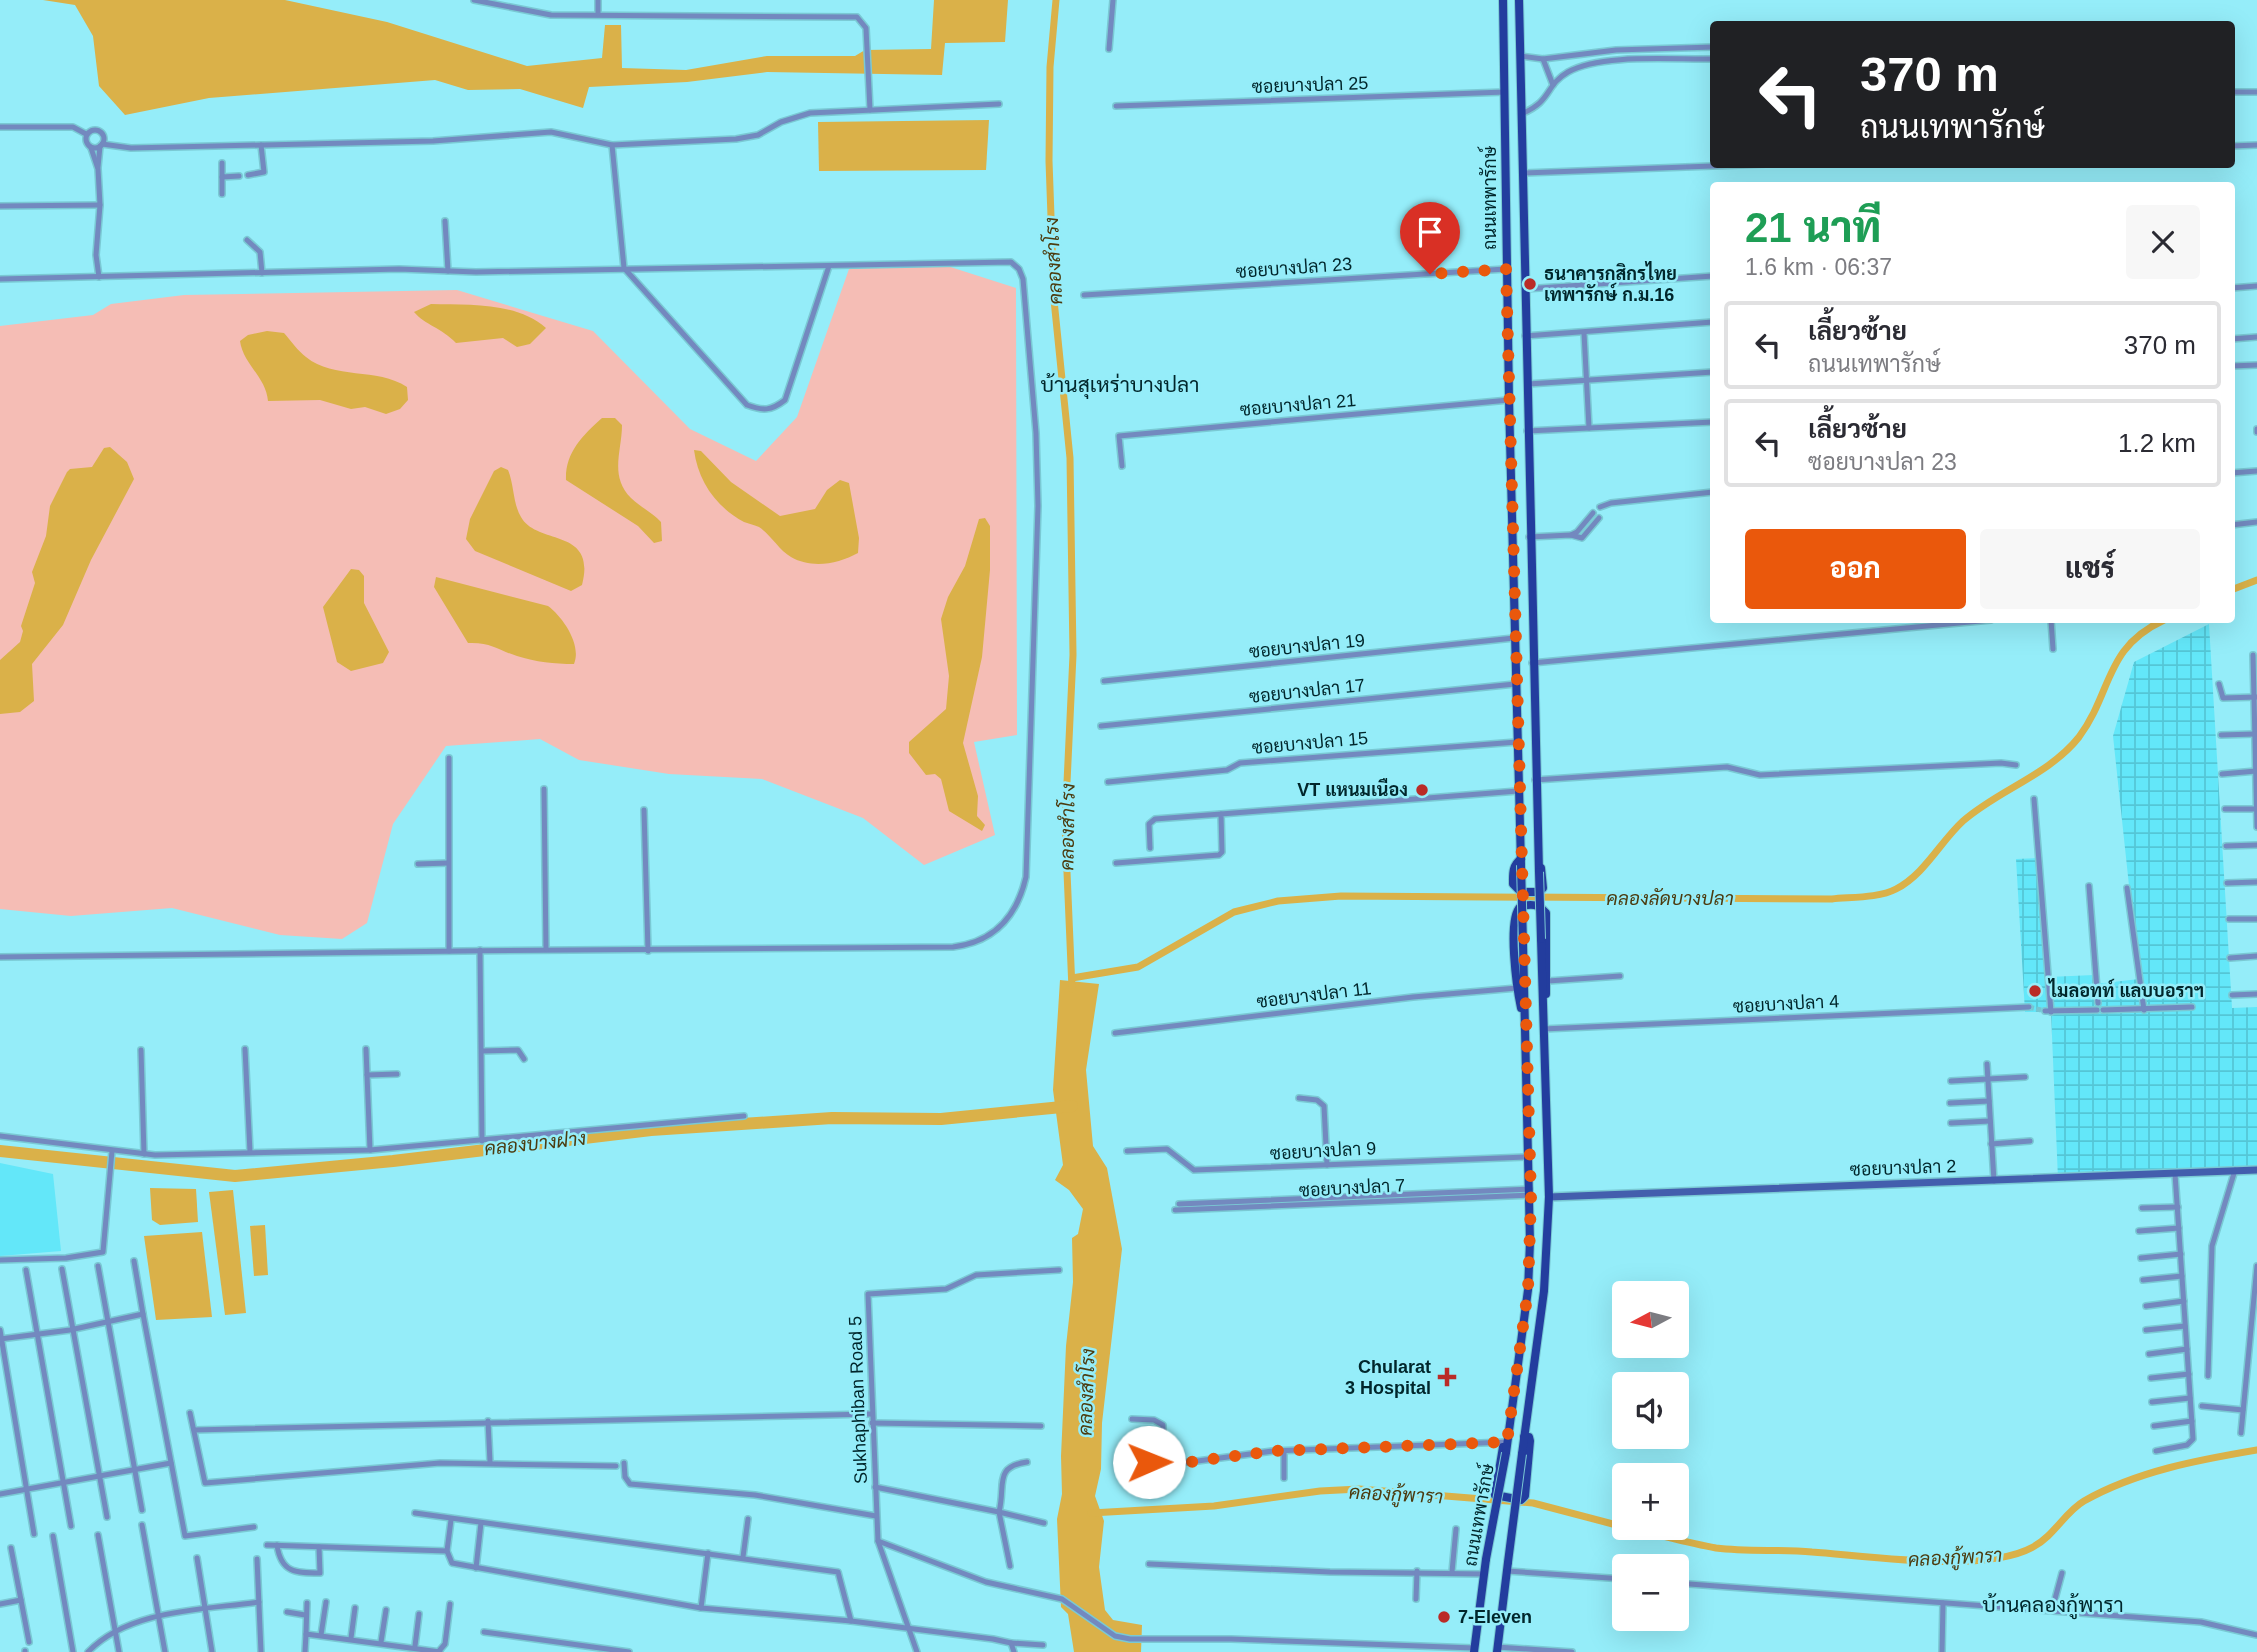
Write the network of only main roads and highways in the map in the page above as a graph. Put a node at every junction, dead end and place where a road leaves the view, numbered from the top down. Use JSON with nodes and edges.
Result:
{"nodes":[{"id":1,"x":1503,"y":0,"type":"edge"},
{"id":2,"x":1519,"y":0,"type":"edge"},
{"id":3,"x":1521,"y":862,"type":"junction"},
{"id":4,"x":1539,"y":869,"type":"junction"},
{"id":5,"x":1543,"y":1026,"type":"junction"},
{"id":6,"x":1525,"y":1032,"type":"junction"},
{"id":7,"x":1524,"y":1437,"type":"junction"},
{"id":8,"x":1507,"y":1447,"type":"junction"},
{"id":9,"x":1474,"y":1650,"type":"edge"},
{"id":10,"x":1497,"y":1650,"type":"edge"}],
"edges":[{"from":1,"to":3,"type":"main road","name":"ถนนเทพารักษ์"},
{"from":2,"to":4,"type":"main road","name":"ถนนเทพารักษ์"},
{"from":3,"to":4,"type":"main road"},
{"from":3,"to":6,"type":"main road","name":"ถนนเทพารักษ์","bridge":true},
{"from":4,"to":5,"type":"main road","name":"ถนนเทพารักษ์","bridge":true},
{"from":5,"to":6,"type":"main road"},
{"from":5,"to":7,"type":"main road","name":"ถนนเทพารักษ์"},
{"from":6,"to":8,"type":"main road","name":"ถนนเทพารักษ์"},
{"from":7,"to":8,"type":"main road"},
{"from":7,"to":10,"type":"main road","name":"ถนนเทพารักษ์","bridge":true},
{"from":8,"to":9,"type":"main road","name":"ถนนเทพารักษ์","bridge":true}]}
